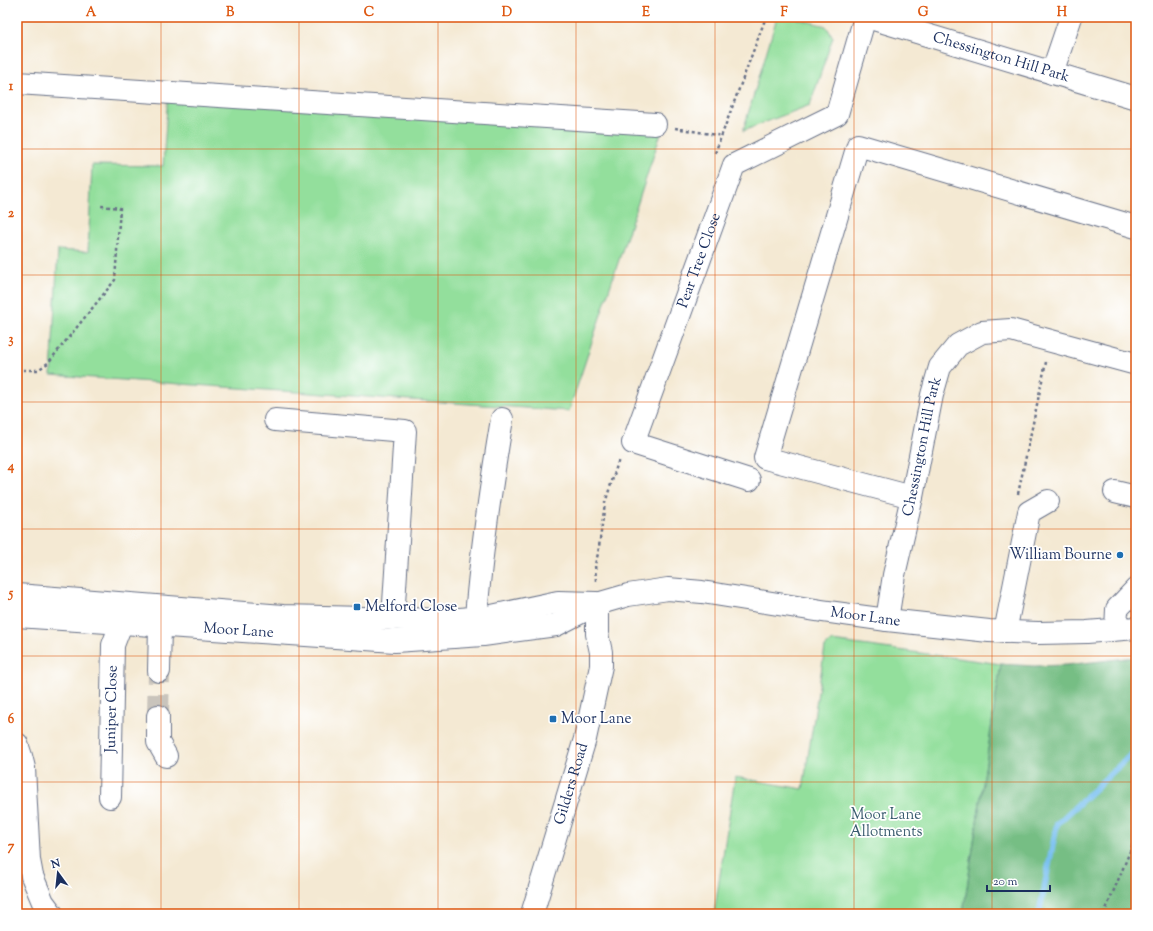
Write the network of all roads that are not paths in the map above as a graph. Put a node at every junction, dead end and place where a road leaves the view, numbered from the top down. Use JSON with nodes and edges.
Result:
{"nodes":[{"id":1,"x":866,"y":17,"type":"edge"},
{"id":2,"x":1071,"y":17,"type":"edge"},
{"id":3,"x":1052,"y":73,"type":"junction"},
{"id":4,"x":17,"y":83,"type":"edge"},
{"id":5,"x":1136,"y":98,"type":"edge"},
{"id":6,"x":654,"y":124,"type":"road end"},
{"id":7,"x":1136,"y":227,"type":"edge"},
{"id":8,"x":1136,"y":364,"type":"edge"},
{"id":9,"x":502,"y":419,"type":"dead end"},
{"id":10,"x":275,"y":420,"type":"dead end"},
{"id":11,"x":749,"y":480,"type":"dead end"},
{"id":12,"x":1115,"y":492,"type":"dead end"},
{"id":13,"x":912,"y":497,"type":"junction"},
{"id":14,"x":1136,"y":497,"type":"edge"},
{"id":15,"x":1048,"y":501,"type":"dead end"},
{"id":16,"x":1136,"y":589,"type":"edge"},
{"id":17,"x":17,"y":595,"type":"edge"},
{"id":18,"x":597,"y":604,"type":"junction"},
{"id":19,"x":125,"y":613,"type":"junction"},
{"id":20,"x":17,"y":616,"type":"edge"},
{"id":21,"x":476,"y":617,"type":"junction"},
{"id":22,"x":393,"y":619,"type":"junction"},
{"id":23,"x":887,"y":620,"type":"junction"},
{"id":24,"x":160,"y":625,"type":"junction"},
{"id":25,"x":1126,"y":628,"type":"edge"},
{"id":26,"x":1005,"y":632,"type":"junction"},
{"id":27,"x":159,"y":671,"type":"tunnel mouth"},
{"id":28,"x":158,"y":716,"type":"tunnel mouth"},
{"id":29,"x":17,"y":744,"type":"edge"},
{"id":30,"x":166,"y":756,"type":"dead end"},
{"id":31,"x":110,"y":797,"type":"dead end"},
{"id":32,"x":52,"y":914,"type":"edge"},
{"id":33,"x":532,"y":914,"type":"edge"}],
"edges":[{"from":1,"to":3,"type":"street","name":"Chessington Hill Park"},
{"from":1,"to":11,"type":"street","name":"Pear Tree Close"},
{"from":2,"to":3,"type":"street"},
{"from":3,"to":5,"type":"street","name":"Chessington Hill Park"},
{"from":4,"to":6,"type":"street"},
{"from":7,"to":13,"type":"street"},
{"from":8,"to":13,"type":"street","name":"Chessington Hill Park"},
{"from":9,"to":21,"type":"street"},
{"from":10,"to":22,"type":"street"},
{"from":12,"to":14,"type":"street"},
{"from":13,"to":23,"type":"street","name":"Chessington Hill Park"},
{"from":15,"to":26,"type":"street"},
{"from":16,"to":25,"type":"street"},
{"from":17,"to":19,"type":"street","name":"Moor Lane"},
{"from":18,"to":21,"type":"street","name":"Moor Lane"},
{"from":18,"to":23,"type":"street","name":"Moor Lane"},
{"from":18,"to":24,"type":"street","name":"Moor Lane"},
{"from":18,"to":33,"type":"street","name":"Gilders Road"},
{"from":19,"to":20,"type":"street","name":"Moor Lane"},
{"from":19,"to":22,"type":"street","name":"Moor Lane"},
{"from":19,"to":24,"type":"street","name":"Moor Lane"},
{"from":19,"to":31,"type":"street","name":"Juniper Close"},
{"from":21,"to":22,"type":"street","name":"Moor Lane"},
{"from":23,"to":26,"type":"street","name":"Moor Lane"},
{"from":24,"to":27,"type":"street"},
{"from":25,"to":26,"type":"street","name":"Moor Lane"},
{"from":28,"to":30,"type":"street"},
{"from":29,"to":32,"type":"street"}]}
